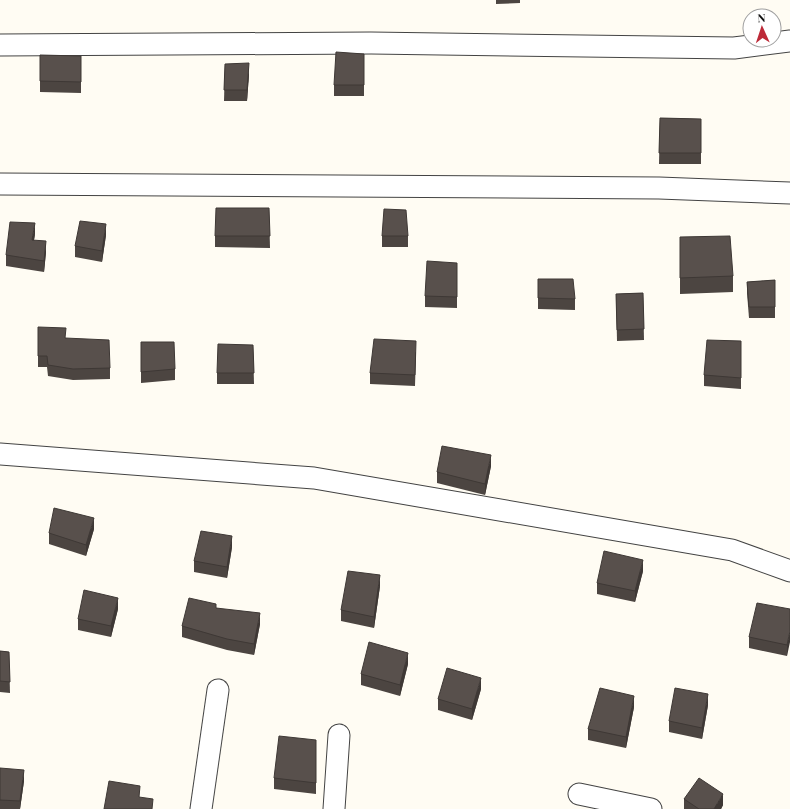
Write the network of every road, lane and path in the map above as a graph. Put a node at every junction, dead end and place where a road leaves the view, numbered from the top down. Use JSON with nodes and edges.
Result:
{"nodes":[{"id":1,"x":790,"y":41,"type":"edge"},
{"id":2,"x":0,"y":45,"type":"edge"},
{"id":3,"x":0,"y":184,"type":"edge"},
{"id":4,"x":790,"y":193,"type":"edge"},
{"id":5,"x":0,"y":454,"type":"edge"},
{"id":6,"x":790,"y":571,"type":"edge"},
{"id":7,"x":218,"y":690,"type":"dead end"},
{"id":8,"x":339,"y":735,"type":"dead end"},
{"id":9,"x":579,"y":794,"type":"dead end"},
{"id":10,"x":201,"y":809,"type":"edge"},
{"id":11,"x":334,"y":809,"type":"edge"},
{"id":12,"x":650,"y":809,"type":"edge"}],
"edges":[{"from":1,"to":2,"type":"street"},
{"from":3,"to":4,"type":"street"},
{"from":5,"to":6,"type":"street"},
{"from":7,"to":10,"type":"street"},
{"from":8,"to":11,"type":"street"},
{"from":9,"to":12,"type":"street"}]}
